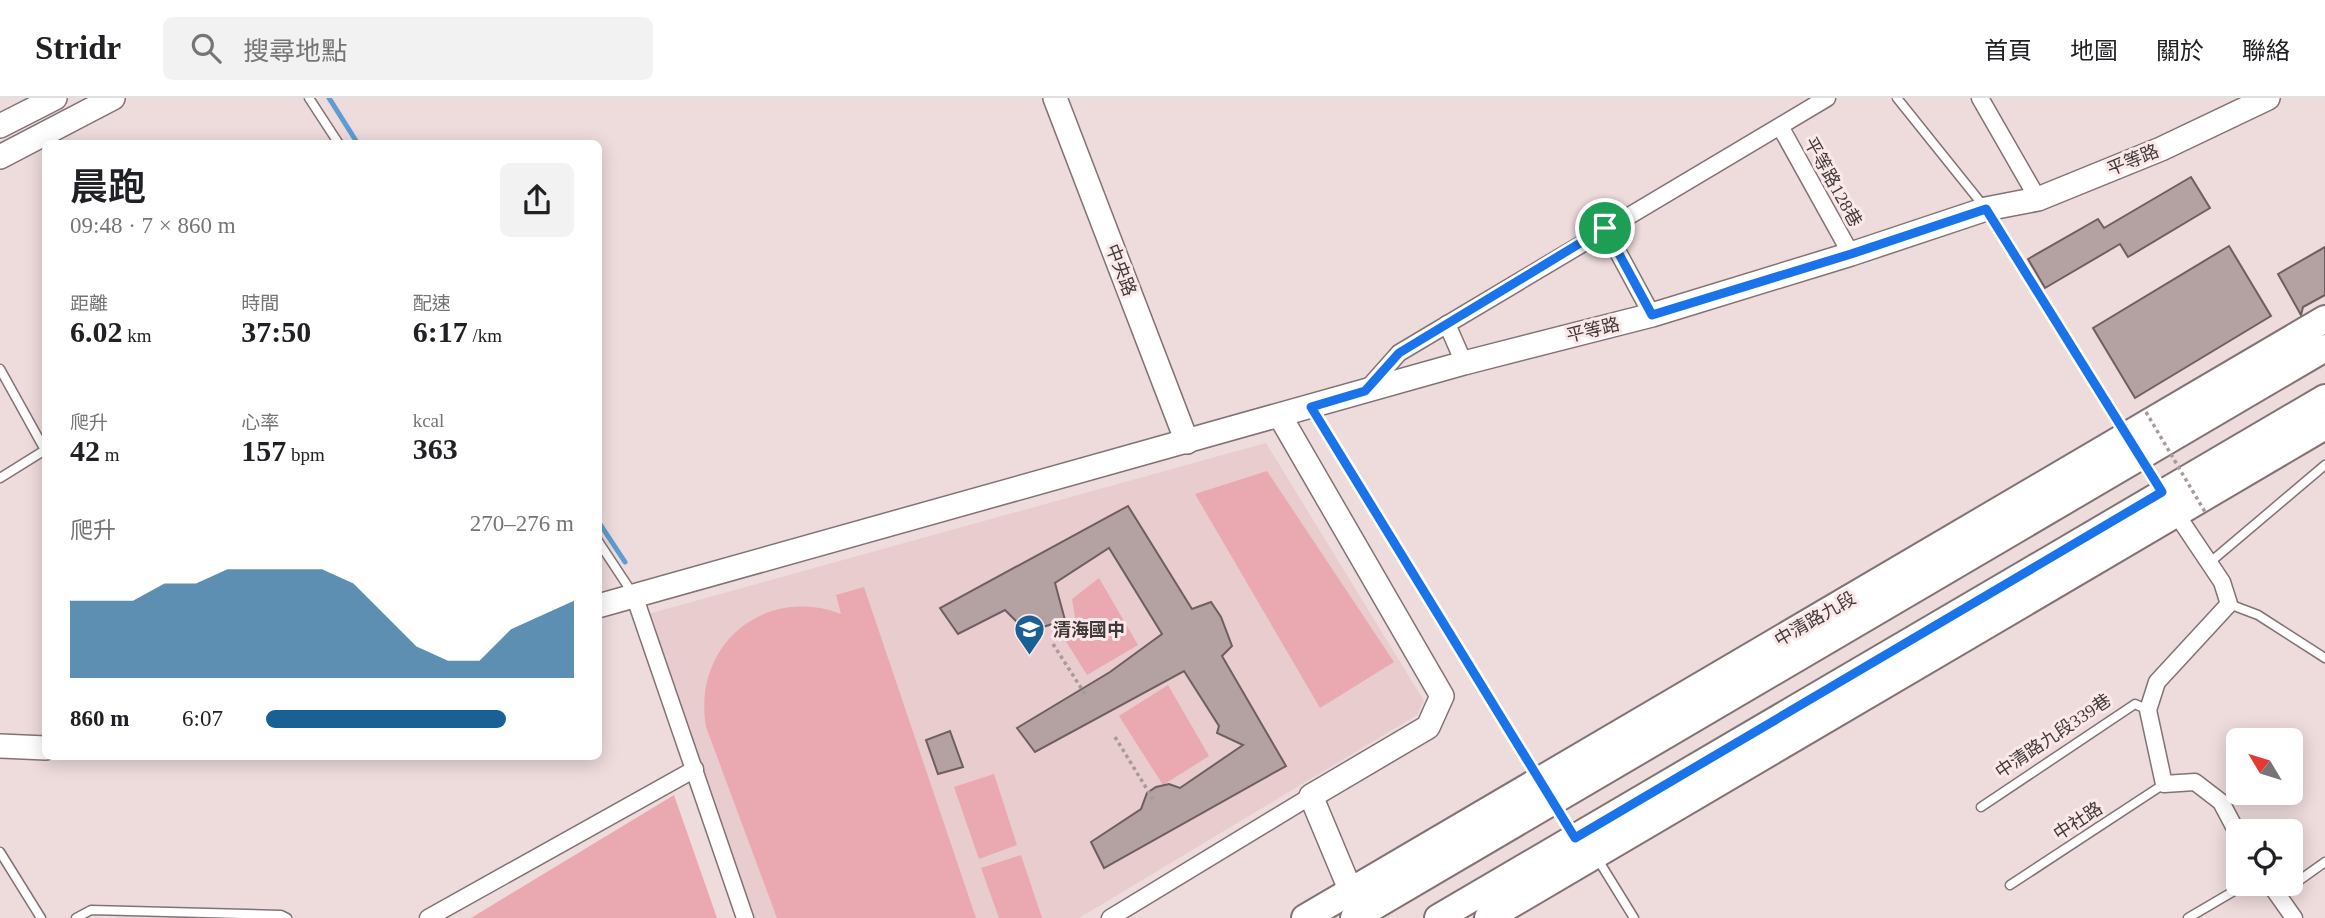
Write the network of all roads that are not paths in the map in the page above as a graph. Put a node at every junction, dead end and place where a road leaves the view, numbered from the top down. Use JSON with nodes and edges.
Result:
{"nodes":[{"id":1,"x":55,"y":98,"type":"edge"},
{"id":2,"x":113,"y":98,"type":"edge"},
{"id":3,"x":309,"y":98,"type":"edge"},
{"id":4,"x":1055,"y":98,"type":"edge"},
{"id":5,"x":1827,"y":98,"type":"edge"},
{"id":6,"x":1897,"y":98,"type":"edge"},
{"id":7,"x":1980,"y":98,"type":"edge"},
{"id":8,"x":2268,"y":98,"type":"edge"},
{"id":9,"x":0,"y":126,"type":"edge"},
{"id":10,"x":1781,"y":128,"type":"junction"},
{"id":11,"x":336,"y":140,"type":"edge"},
{"id":12,"x":0,"y":157,"type":"edge"},
{"id":13,"x":2038,"y":199,"type":"junction"},
{"id":14,"x":1986,"y":209,"type":"junction"},
{"id":15,"x":1605,"y":228,"type":"junction"},
{"id":16,"x":1851,"y":254,"type":"junction"},
{"id":17,"x":1652,"y":315,"type":"junction"},
{"id":18,"x":2325,"y":320,"type":"edge"},
{"id":19,"x":1447,"y":324,"type":"junction"},
{"id":20,"x":2325,"y":348,"type":"edge"},
{"id":21,"x":1464,"y":363,"type":"junction"},
{"id":22,"x":1,"y":374,"type":"edge"},
{"id":23,"x":1365,"y":391,"type":"junction"},
{"id":24,"x":2325,"y":398,"type":"edge"},
{"id":25,"x":1311,"y":407,"type":"junction"},
{"id":26,"x":1280,"y":416,"type":"junction"},
{"id":27,"x":2325,"y":426,"type":"edge"},
{"id":28,"x":1187,"y":442,"type":"junction"},
{"id":29,"x":42,"y":445,"type":"edge"},
{"id":30,"x":2133,"y":446,"type":"junction"},
{"id":31,"x":42,"y":452,"type":"edge"},
{"id":32,"x":2325,"y":465,"type":"edge"},
{"id":33,"x":0,"y":478,"type":"edge"},
{"id":34,"x":2169,"y":503,"type":"junction"},
{"id":35,"x":602,"y":547,"type":"edge"},
{"id":36,"x":2208,"y":564,"type":"junction"},
{"id":37,"x":634,"y":595,"type":"junction"},
{"id":38,"x":2230,"y":604,"type":"junction"},
{"id":39,"x":602,"y":605,"type":"edge"},
{"id":40,"x":2325,"y":657,"type":"edge"},
{"id":41,"x":2148,"y":710,"type":"junction"},
{"id":42,"x":0,"y":746,"type":"edge"},
{"id":43,"x":42,"y":748,"type":"edge"},
{"id":44,"x":695,"y":769,"type":"junction"},
{"id":45,"x":2164,"y":784,"type":"junction"},
{"id":46,"x":1547,"y":792,"type":"junction"},
{"id":47,"x":1311,"y":796,"type":"junction"},
{"id":48,"x":1981,"y":807,"type":"dead end"},
{"id":49,"x":2230,"y":819,"type":"edge"},
{"id":50,"x":1575,"y":838,"type":"junction"},
{"id":51,"x":0,"y":852,"type":"edge"},
{"id":52,"x":1595,"y":855,"type":"junction"},
{"id":53,"x":2325,"y":862,"type":"edge"},
{"id":54,"x":2303,"y":874,"type":"edge"},
{"id":55,"x":2010,"y":885,"type":"dead end"},
{"id":56,"x":2226,"y":896,"type":"edge"},
{"id":57,"x":2278,"y":896,"type":"edge"},
{"id":58,"x":2280,"y":896,"type":"edge"},
{"id":59,"x":1357,"y":910,"type":"edge"},
{"id":60,"x":41,"y":918,"type":"edge"},
{"id":61,"x":76,"y":918,"type":"edge"},
{"id":62,"x":287,"y":918,"type":"edge"},
{"id":63,"x":428,"y":918,"type":"edge"},
{"id":64,"x":745,"y":918,"type":"edge"},
{"id":65,"x":1110,"y":918,"type":"edge"},
{"id":66,"x":1305,"y":918,"type":"edge"},
{"id":67,"x":1438,"y":918,"type":"edge"},
{"id":68,"x":1488,"y":918,"type":"edge"},
{"id":69,"x":1634,"y":918,"type":"edge"},
{"id":70,"x":2188,"y":918,"type":"edge"},
{"id":71,"x":2287,"y":918,"type":"edge"},
{"id":72,"x":2294,"y":918,"type":"edge"}],
"edges":[{"from":1,"to":9,"type":"street"},
{"from":2,"to":12,"type":"street"},
{"from":3,"to":11,"type":"lane"},
{"from":4,"to":28,"type":"street","name":"中央路"},
{"from":5,"to":10,"type":"street"},
{"from":6,"to":14,"type":"lane"},
{"from":7,"to":13,"type":"street"},
{"from":8,"to":13,"type":"street","name":"平等路"},
{"from":10,"to":15,"type":"street"},
{"from":10,"to":16,"type":"street","name":"平等路128巷"},
{"from":13,"to":14,"type":"street","name":"平等路"},
{"from":14,"to":16,"type":"street","name":"平等路"},
{"from":14,"to":30,"type":"lane"},
{"from":15,"to":17,"type":"street"},
{"from":15,"to":19,"type":"street"},
{"from":16,"to":17,"type":"street","name":"平等路"},
{"from":17,"to":21,"type":"street","name":"平等路"},
{"from":18,"to":30,"type":"main road","name":"中清路九段"},
{"from":19,"to":21,"type":"street"},
{"from":19,"to":23,"type":"street"},
{"from":20,"to":30,"type":"main road","name":"中清路九段"},
{"from":21,"to":23,"type":"street","name":"平等路"},
{"from":22,"to":29,"type":"lane"},
{"from":23,"to":25,"type":"street","name":"平等路"},
{"from":24,"to":34,"type":"main road"},
{"from":25,"to":26,"type":"street","name":"平等路"},
{"from":25,"to":46,"type":"lane"},
{"from":26,"to":28,"type":"street","name":"平等路"},
{"from":26,"to":47,"type":"street"},
{"from":27,"to":34,"type":"main road"},
{"from":28,"to":37,"type":"street","name":"平等路"},
{"from":30,"to":34,"type":"lane"},
{"from":30,"to":46,"type":"main road","name":"中清路九段"},
{"from":31,"to":33,"type":"lane"},
{"from":32,"to":36,"type":"lane"},
{"from":34,"to":36,"type":"street"},
{"from":34,"to":50,"type":"main road"},
{"from":34,"to":52,"type":"main road"},
{"from":35,"to":37,"type":"lane"},
{"from":36,"to":38,"type":"street"},
{"from":37,"to":39,"type":"street","name":"平等路"},
{"from":37,"to":44,"type":"street"},
{"from":38,"to":40,"type":"lane"},
{"from":38,"to":41,"type":"street"},
{"from":41,"to":45,"type":"street"},
{"from":41,"to":48,"type":"lane","name":"中清路九段339巷"},
{"from":42,"to":43,"type":"street"},
{"from":44,"to":63,"type":"street"},
{"from":44,"to":64,"type":"street"},
{"from":45,"to":49,"type":"street"},
{"from":45,"to":55,"type":"lane","name":"中社路"},
{"from":46,"to":50,"type":"lane"},
{"from":46,"to":59,"type":"main road","name":"中清路九段"},
{"from":47,"to":59,"type":"street"},
{"from":47,"to":65,"type":"street"},
{"from":50,"to":52,"type":"lane"},
{"from":50,"to":67,"type":"main road"},
{"from":51,"to":60,"type":"lane"},
{"from":52,"to":68,"type":"main road"},
{"from":52,"to":69,"type":"lane"},
{"from":53,"to":54,"type":"lane"},
{"from":56,"to":70,"type":"lane"},
{"from":57,"to":71,"type":"lane"},
{"from":58,"to":72,"type":"street"},
{"from":59,"to":66,"type":"main road","name":"中清路九段"},
{"from":61,"to":62,"type":"lane"}]}
